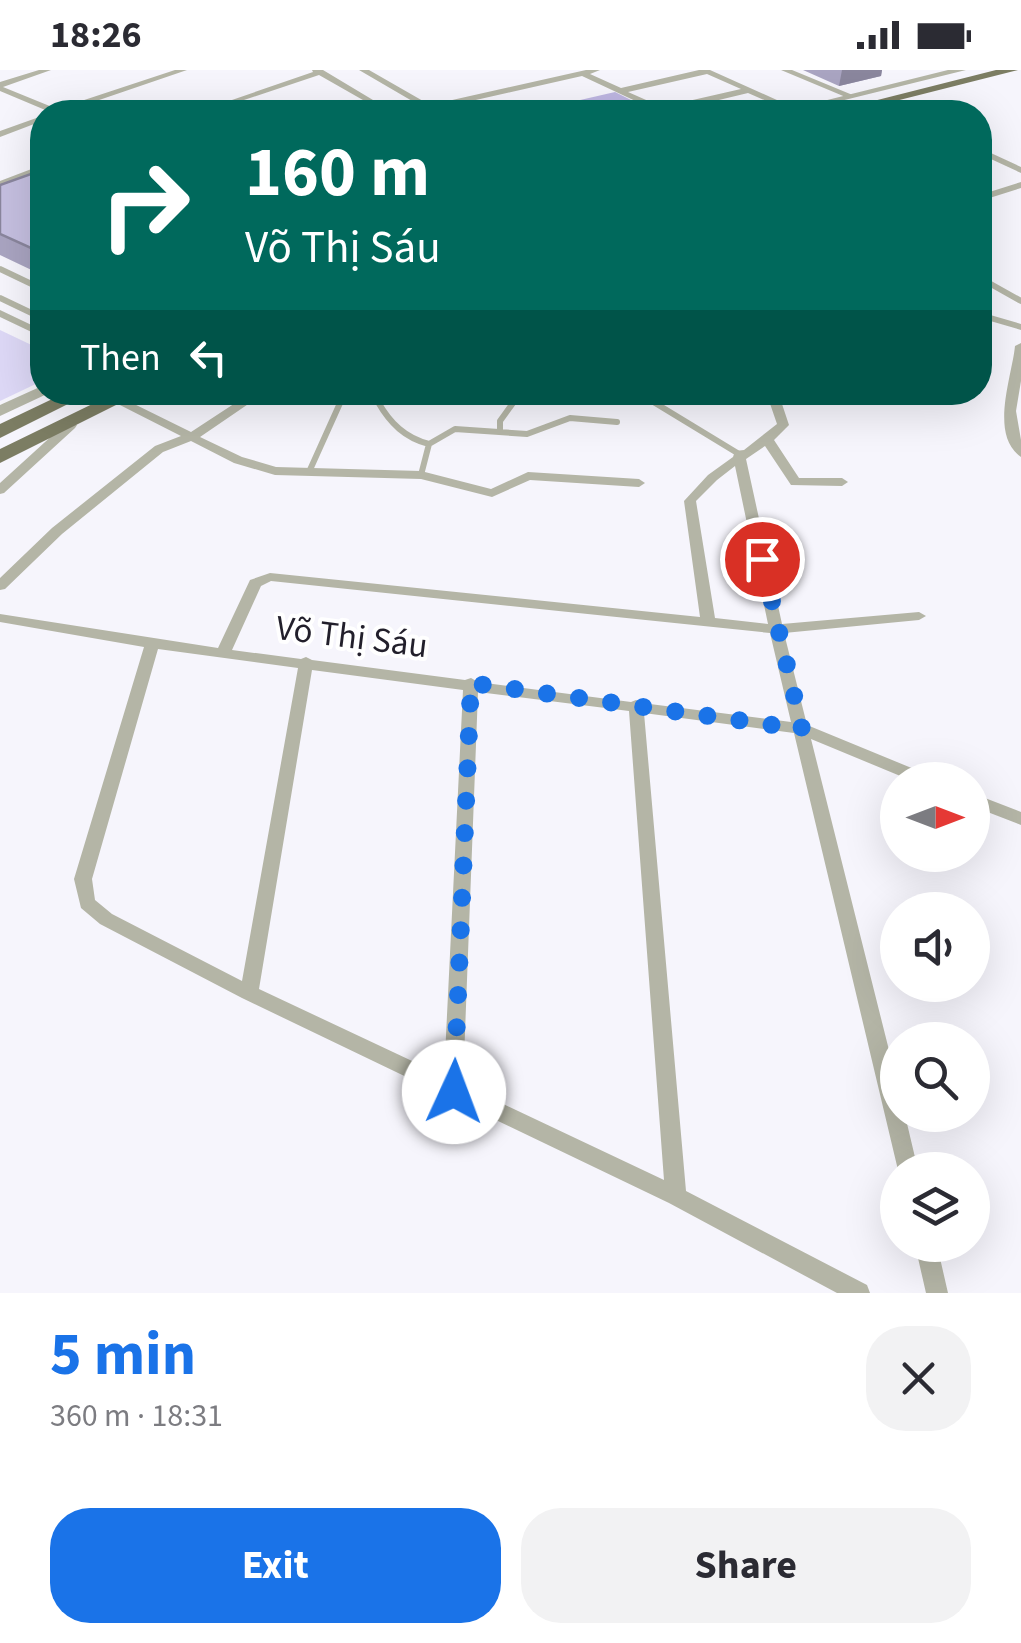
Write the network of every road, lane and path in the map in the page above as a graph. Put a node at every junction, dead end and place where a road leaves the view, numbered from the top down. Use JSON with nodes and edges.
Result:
{"nodes":[{"id":1,"x":48,"y":70,"type":"edge"},
{"id":2,"x":183,"y":70,"type":"edge"},
{"id":3,"x":363,"y":70,"type":"edge"},
{"id":4,"x":596,"y":70,"type":"edge"},
{"id":5,"x":785,"y":70,"type":"edge"},
{"id":6,"x":904,"y":70,"type":"edge"},
{"id":7,"x":961,"y":70,"type":"edge"},
{"id":8,"x":1012,"y":70,"type":"edge"},
{"id":9,"x":318,"y":71,"type":"edge"},
{"id":10,"x":705,"y":71,"type":"edge"},
{"id":11,"x":579,"y":72,"type":"edge"},
{"id":12,"x":1021,"y":75,"type":"edge"},
{"id":13,"x":924,"y":79,"type":"junction"},
{"id":14,"x":0,"y":87,"type":"edge"},
{"id":15,"x":942,"y":87,"type":"junction"},
{"id":16,"x":748,"y":90,"type":"junction"},
{"id":17,"x":620,"y":91,"type":"junction"},
{"id":18,"x":851,"y":96,"type":"junction"},
{"id":19,"x":30,"y":100,"type":"edge"},
{"id":20,"x":92,"y":100,"type":"edge"},
{"id":21,"x":235,"y":100,"type":"edge"},
{"id":22,"x":368,"y":100,"type":"edge"},
{"id":23,"x":415,"y":100,"type":"edge"},
{"id":24,"x":471,"y":100,"type":"edge"},
{"id":25,"x":638,"y":100,"type":"edge"},
{"id":26,"x":709,"y":100,"type":"edge"},
{"id":27,"x":768,"y":100,"type":"edge"},
{"id":28,"x":834,"y":100,"type":"edge"},
{"id":29,"x":887,"y":100,"type":"edge"},
{"id":30,"x":924,"y":100,"type":"edge"},
{"id":31,"x":30,"y":123,"type":"edge"},
{"id":32,"x":0,"y":134,"type":"edge"},
{"id":33,"x":992,"y":157,"type":"edge"},
{"id":34,"x":1021,"y":170,"type":"edge"},
{"id":35,"x":30,"y":172,"type":"edge"},
{"id":36,"x":19,"y":176,"type":"junction"},
{"id":37,"x":30,"y":181,"type":"edge"},
{"id":38,"x":0,"y":184,"type":"edge"},
{"id":39,"x":1021,"y":185,"type":"edge"},
{"id":40,"x":992,"y":194,"type":"edge"},
{"id":41,"x":0,"y":269,"type":"edge"},
{"id":42,"x":30,"y":283,"type":"edge"},
{"id":43,"x":992,"y":285,"type":"edge"},
{"id":44,"x":0,"y":298,"type":"edge"},
{"id":45,"x":1021,"y":301,"type":"edge"},
{"id":46,"x":30,"y":312,"type":"edge"},
{"id":47,"x":0,"y":313,"type":"edge"},
{"id":48,"x":992,"y":318,"type":"edge"},
{"id":49,"x":30,"y":326,"type":"edge"},
{"id":50,"x":1021,"y":326,"type":"edge"},
{"id":51,"x":1021,"y":346,"type":"edge"},
{"id":52,"x":1017,"y":386,"type":"edge"},
{"id":53,"x":30,"y":397,"type":"edge"},
{"id":54,"x":57,"y":405,"type":"edge"},
{"id":55,"x":109,"y":405,"type":"edge"},
{"id":56,"x":141,"y":405,"type":"edge"},
{"id":57,"x":242,"y":405,"type":"edge"},
{"id":58,"x":340,"y":405,"type":"edge"},
{"id":59,"x":380,"y":405,"type":"edge"},
{"id":60,"x":512,"y":405,"type":"edge"},
{"id":61,"x":658,"y":405,"type":"edge"},
{"id":62,"x":777,"y":405,"type":"edge"},
{"id":63,"x":0,"y":411,"type":"edge"},
{"id":64,"x":617,"y":422,"type":"dead end"},
{"id":65,"x":71,"y":425,"type":"junction"},
{"id":66,"x":500,"y":430,"type":"junction"},
{"id":67,"x":0,"y":432,"type":"edge"},
{"id":68,"x":194,"y":436,"type":"junction"},
{"id":69,"x":768,"y":441,"type":"junction"},
{"id":70,"x":429,"y":444,"type":"junction"},
{"id":71,"x":1021,"y":453,"type":"edge"},
{"id":72,"x":739,"y":454,"type":"junction"},
{"id":73,"x":0,"y":457,"type":"edge"},
{"id":74,"x":308,"y":472,"type":"junction"},
{"id":75,"x":421,"y":475,"type":"junction"},
{"id":76,"x":842,"y":482,"type":"dead end"},
{"id":77,"x":639,"y":483,"type":"dead end"},
{"id":78,"x":0,"y":490,"type":"edge"},
{"id":79,"x":0,"y":586,"type":"edge"},
{"id":80,"x":919,"y":616,"type":"dead end"},
{"id":81,"x":0,"y":618,"type":"edge"},
{"id":82,"x":708,"y":622,"type":"junction"},
{"id":83,"x":776,"y":629,"type":"junction"},
{"id":84,"x":152,"y":644,"type":"junction"},
{"id":85,"x":224,"y":651,"type":"junction"},
{"id":86,"x":306,"y":662,"type":"junction"},
{"id":87,"x":471,"y":683,"type":"junction"},
{"id":88,"x":636,"y":705,"type":"junction"},
{"id":89,"x":802,"y":729,"type":"junction"},
{"id":90,"x":882,"y":762,"type":"edge"},
{"id":91,"x":990,"y":809,"type":"edge"},
{"id":92,"x":1019,"y":823,"type":"edge"},
{"id":93,"x":249,"y":993,"type":"junction"},
{"id":94,"x":454,"y":1092,"type":"junction"},
{"id":95,"x":904,"y":1152,"type":"edge"},
{"id":96,"x":676,"y":1196,"type":"junction"},
{"id":97,"x":930,"y":1262,"type":"edge"},
{"id":98,"x":860,"y":1293,"type":"edge"},
{"id":99,"x":937,"y":1293,"type":"edge"}],
"edges":[{"from":1,"to":14,"type":"street"},
{"from":2,"to":20,"type":"street"},
{"from":3,"to":23,"type":"street"},
{"from":4,"to":11,"type":"street"},
{"from":5,"to":18,"type":"street"},
{"from":6,"to":13,"type":"street"},
{"from":7,"to":13,"type":"street"},
{"from":8,"to":15,"type":"main road"},
{"from":9,"to":21,"type":"street"},
{"from":9,"to":22,"type":"street"},
{"from":10,"to":16,"type":"street"},
{"from":10,"to":17,"type":"street"},
{"from":11,"to":17,"type":"street"},
{"from":11,"to":24,"type":"street"},
{"from":12,"to":30,"type":"main road"},
{"from":13,"to":15,"type":"street"},
{"from":13,"to":18,"type":"street"},
{"from":14,"to":19,"type":"street"},
{"from":15,"to":29,"type":"main road"},
{"from":16,"to":26,"type":"street"},
{"from":16,"to":27,"type":"street"},
{"from":17,"to":25,"type":"street"},
{"from":18,"to":28,"type":"street"},
{"from":31,"to":32,"type":"street"},
{"from":33,"to":34,"type":"street"},
{"from":35,"to":36,"type":"street"},
{"from":36,"to":37,"type":"lane"},
{"from":36,"to":38,"type":"street"},
{"from":39,"to":40,"type":"street"},
{"from":41,"to":42,"type":"lane"},
{"from":43,"to":45,"type":"lane"},
{"from":44,"to":46,"type":"lane"},
{"from":47,"to":49,"type":"street"},
{"from":48,"to":50,"type":"street"},
{"from":51,"to":52,"type":"street"},
{"from":52,"to":71,"type":"street"},
{"from":53,"to":63,"type":"street"},
{"from":54,"to":67,"type":"main road"},
{"from":55,"to":65,"type":"main road"},
{"from":56,"to":68,"type":"street"},
{"from":57,"to":68,"type":"street"},
{"from":58,"to":74,"type":"lane"},
{"from":59,"to":70,"type":"lane"},
{"from":60,"to":66,"type":"lane"},
{"from":61,"to":72,"type":"lane"},
{"from":62,"to":69,"type":"street"},
{"from":64,"to":66,"type":"lane"},
{"from":65,"to":73,"type":"main road"},
{"from":65,"to":78,"type":"street"},
{"from":66,"to":70,"type":"lane"},
{"from":68,"to":74,"type":"street"},
{"from":68,"to":79,"type":"street"},
{"from":69,"to":72,"type":"street"},
{"from":69,"to":76,"type":"street"},
{"from":70,"to":75,"type":"lane"},
{"from":72,"to":82,"type":"street"},
{"from":72,"to":83,"type":"street"},
{"from":74,"to":75,"type":"street"},
{"from":75,"to":77,"type":"street"},
{"from":80,"to":83,"type":"street"},
{"from":81,"to":84,"type":"street","name":"Võ Thị Sáu"},
{"from":82,"to":83,"type":"street"},
{"from":82,"to":85,"type":"street"},
{"from":83,"to":89,"type":"street"},
{"from":84,"to":85,"type":"street","name":"Võ Thị Sáu"},
{"from":84,"to":93,"type":"street"},
{"from":85,"to":86,"type":"street","name":"Võ Thị Sáu"},
{"from":86,"to":87,"type":"street","name":"Võ Thị Sáu"},
{"from":86,"to":93,"type":"street"},
{"from":87,"to":88,"type":"street","name":"Võ Thị Sáu"},
{"from":87,"to":94,"type":"street"},
{"from":88,"to":89,"type":"street","name":"Võ Thị Sáu"},
{"from":88,"to":96,"type":"street"},
{"from":89,"to":90,"type":"street","name":"Võ Thị Sáu"},
{"from":89,"to":95,"type":"street"},
{"from":91,"to":92,"type":"street"},
{"from":93,"to":94,"type":"street"},
{"from":94,"to":96,"type":"street"},
{"from":96,"to":98,"type":"street"},
{"from":97,"to":99,"type":"street"}]}
